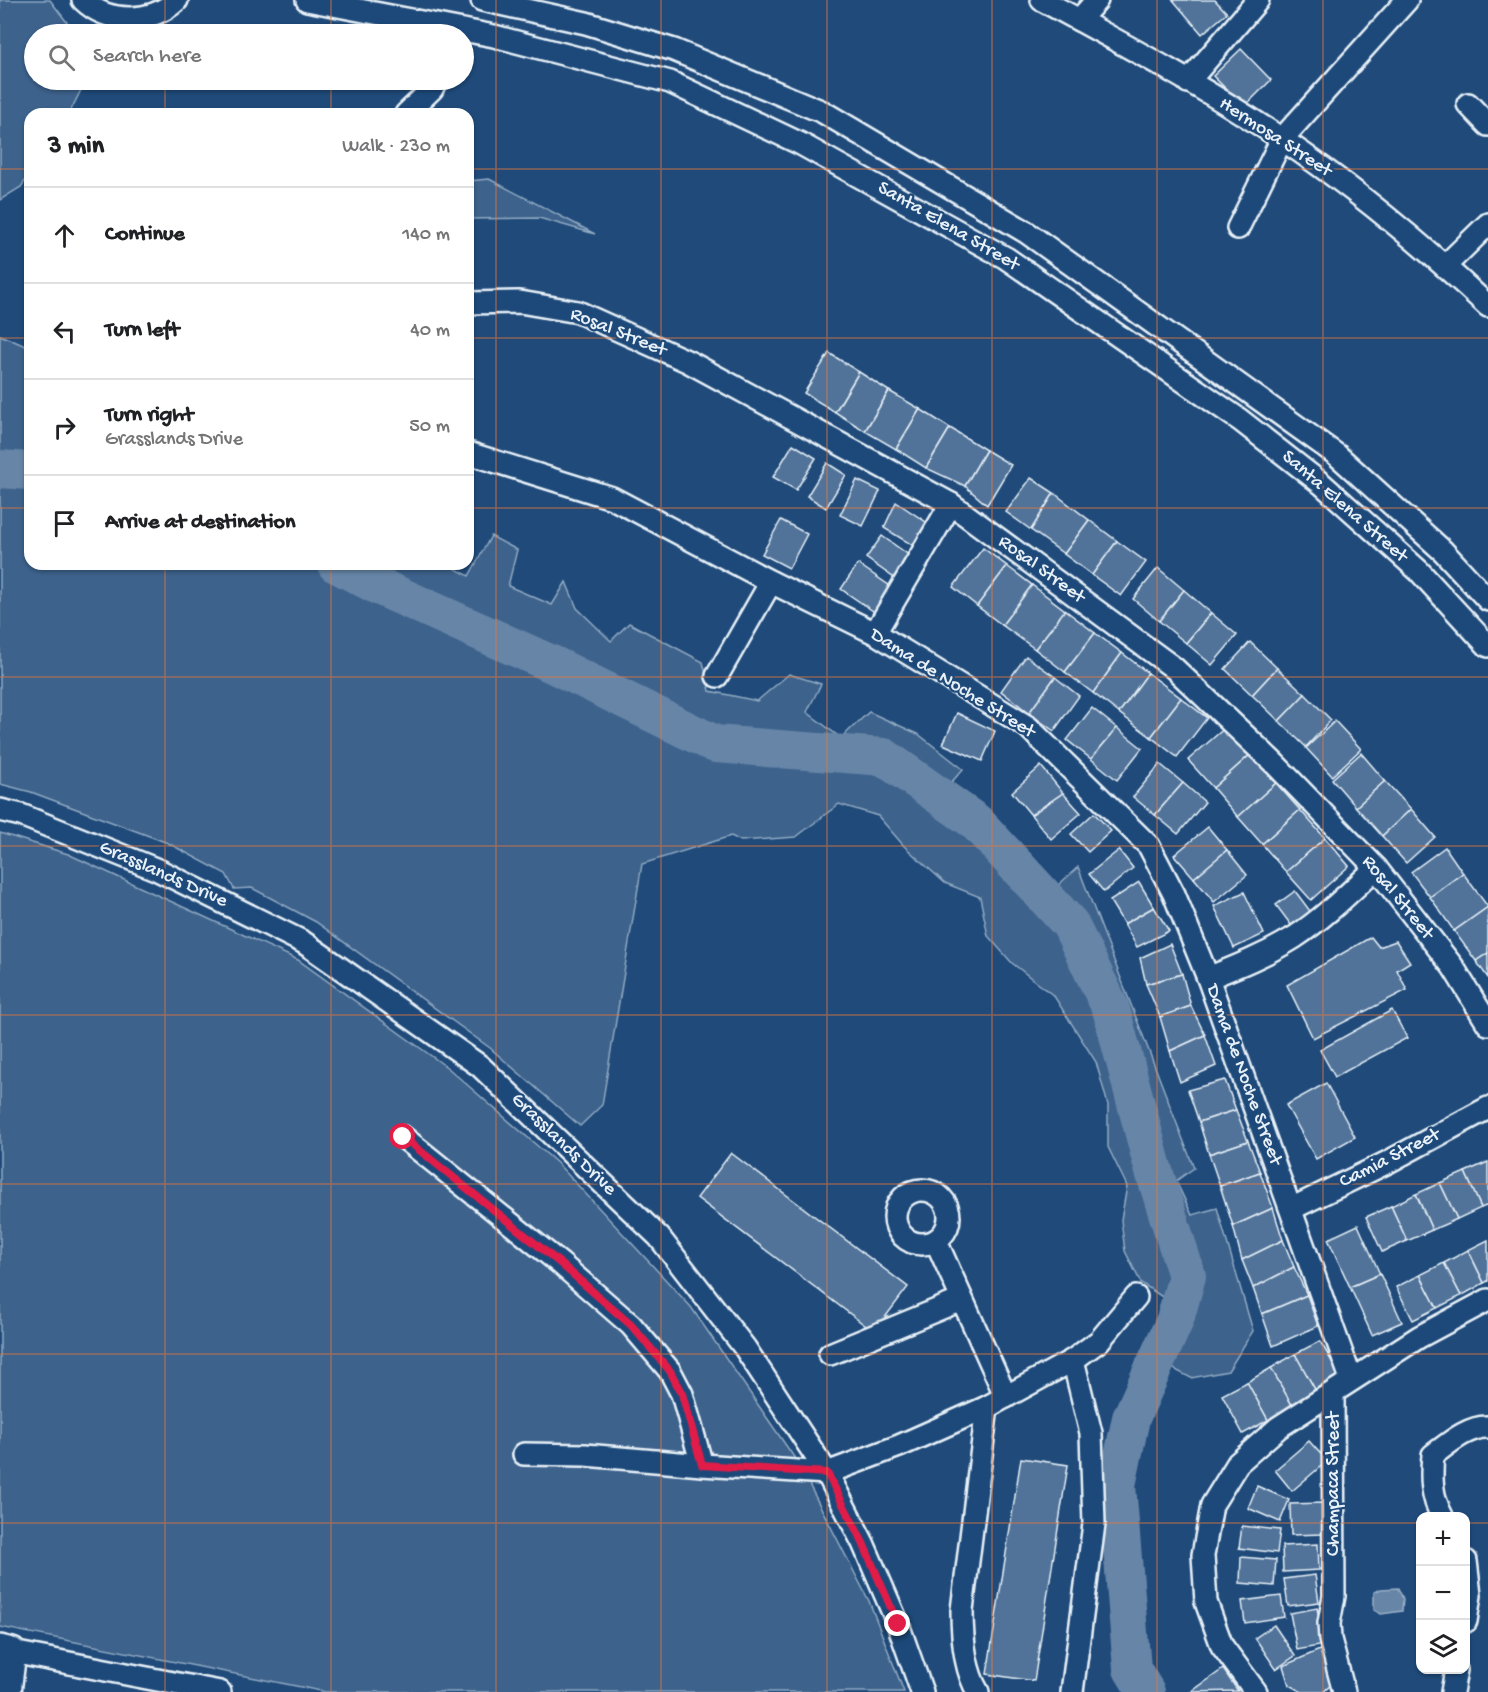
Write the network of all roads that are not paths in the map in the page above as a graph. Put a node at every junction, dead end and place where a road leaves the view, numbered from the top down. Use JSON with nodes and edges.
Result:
{"nodes":[{"id":1,"x":83,"y":0,"type":"edge"},
{"id":2,"x":177,"y":0,"type":"edge"},
{"id":3,"x":306,"y":0,"type":"edge"},
{"id":4,"x":482,"y":0,"type":"edge"},
{"id":5,"x":1042,"y":0,"type":"edge"},
{"id":6,"x":1097,"y":0,"type":"edge"},
{"id":7,"x":1258,"y":0,"type":"edge"},
{"id":8,"x":1407,"y":0,"type":"edge"},
{"id":9,"x":1079,"y":20,"type":"junction"},
{"id":10,"x":418,"y":24,"type":"edge"},
{"id":11,"x":474,"y":35,"type":"edge"},
{"id":12,"x":1188,"y":82,"type":"junction"},
{"id":13,"x":431,"y":90,"type":"edge"},
{"id":14,"x":1468,"y":104,"type":"dead end"},
{"id":15,"x":412,"y":108,"type":"edge"},
{"id":16,"x":1488,"y":125,"type":"edge"},
{"id":17,"x":1282,"y":139,"type":"junction"},
{"id":18,"x":1488,"y":224,"type":"edge"},
{"id":19,"x":1239,"y":228,"type":"dead end"},
{"id":20,"x":1445,"y":266,"type":"junction"},
{"id":21,"x":474,"y":303,"type":"edge"},
{"id":22,"x":1488,"y":306,"type":"edge"},
{"id":23,"x":474,"y":455,"type":"edge"},
{"id":24,"x":951,"y":504,"type":"junction"},
{"id":25,"x":771,"y":582,"type":"junction"},
{"id":26,"x":1488,"y":600,"type":"edge"},
{"id":27,"x":875,"y":633,"type":"junction"},
{"id":28,"x":1488,"y":646,"type":"edge"},
{"id":29,"x":717,"y":676,"type":"dead end"},
{"id":30,"x":0,"y":810,"type":"edge"},
{"id":31,"x":1376,"y":868,"type":"junction"},
{"id":32,"x":1208,"y":978,"type":"junction"},
{"id":33,"x":1488,"y":1024,"type":"edge"},
{"id":34,"x":1488,"y":1108,"type":"edge"},
{"id":35,"x":403,"y":1137,"type":"dead end"},
{"id":36,"x":1291,"y":1209,"type":"junction"},
{"id":37,"x":936,"y":1241,"type":"dead end"},
{"id":38,"x":1136,"y":1297,"type":"dead end"},
{"id":39,"x":962,"y":1300,"type":"junction"},
{"id":40,"x":1488,"y":1300,"type":"edge"},
{"id":41,"x":830,"y":1354,"type":"dead end"},
{"id":42,"x":1073,"y":1360,"type":"junction"},
{"id":43,"x":1351,"y":1379,"type":"junction"},
{"id":44,"x":1333,"y":1392,"type":"junction"},
{"id":45,"x":997,"y":1402,"type":"junction"},
{"id":46,"x":1486,"y":1424,"type":"edge"},
{"id":47,"x":524,"y":1454,"type":"dead end"},
{"id":48,"x":702,"y":1465,"type":"junction"},
{"id":49,"x":827,"y":1473,"type":"junction"},
{"id":50,"x":1440,"y":1512,"type":"edge"},
{"id":51,"x":1468,"y":1566,"type":"edge"},
{"id":52,"x":1479,"y":1594,"type":"edge"},
{"id":53,"x":1466,"y":1620,"type":"edge"},
{"id":54,"x":6,"y":1650,"type":"edge"},
{"id":55,"x":1455,"y":1674,"type":"edge"},
{"id":56,"x":7,"y":1692,"type":"edge"},
{"id":57,"x":219,"y":1692,"type":"edge"},
{"id":58,"x":922,"y":1692,"type":"edge"},
{"id":59,"x":978,"y":1692,"type":"edge"},
{"id":60,"x":1072,"y":1692,"type":"edge"},
{"id":61,"x":1256,"y":1692,"type":"edge"},
{"id":62,"x":1344,"y":1692,"type":"edge"},
{"id":63,"x":1452,"y":1692,"type":"edge"}],
"edges":[{"from":1,"to":2,"type":"street"},
{"from":3,"to":10,"type":"street","name":"Santa Elena Street"},
{"from":4,"to":26,"type":"street","name":"Santa Elena Street"},
{"from":5,"to":9,"type":"street","name":"Hermosa Street"},
{"from":6,"to":9,"type":"street"},
{"from":7,"to":12,"type":"street"},
{"from":8,"to":17,"type":"street"},
{"from":9,"to":12,"type":"street","name":"Hermosa Street"},
{"from":11,"to":28,"type":"street","name":"Santa Elena Street"},
{"from":12,"to":17,"type":"street","name":"Hermosa Street"},
{"from":13,"to":15,"type":"street"},
{"from":14,"to":16,"type":"street"},
{"from":17,"to":19,"type":"street"},
{"from":17,"to":20,"type":"street","name":"Hermosa Street"},
{"from":18,"to":20,"type":"street"},
{"from":20,"to":22,"type":"street","name":"Hermosa Street"},
{"from":21,"to":24,"type":"street","name":"Rosal Street"},
{"from":23,"to":25,"type":"street","name":"Dama de Noche Street"},
{"from":24,"to":27,"type":"street"},
{"from":24,"to":31,"type":"street","name":"Rosal Street"},
{"from":25,"to":27,"type":"street","name":"Dama de Noche Street"},
{"from":25,"to":29,"type":"street"},
{"from":27,"to":32,"type":"street","name":"Dama de Noche Street"},
{"from":30,"to":49,"type":"street","name":"Grasslands Drive"},
{"from":31,"to":32,"type":"street"},
{"from":31,"to":33,"type":"street","name":"Rosal Street"},
{"from":32,"to":36,"type":"street","name":"Dama de Noche Street"},
{"from":34,"to":36,"type":"street","name":"Camia Street"},
{"from":35,"to":48,"type":"street"},
{"from":36,"to":43,"type":"street","name":"Dama de Noche Street"},
{"from":37,"to":39,"type":"street"},
{"from":38,"to":42,"type":"street"},
{"from":39,"to":41,"type":"street"},
{"from":39,"to":45,"type":"street"},
{"from":40,"to":43,"type":"street"},
{"from":42,"to":45,"type":"street"},
{"from":42,"to":60,"type":"street"},
{"from":43,"to":44,"type":"street"},
{"from":44,"to":61,"type":"street","name":"Champaca Street"},
{"from":44,"to":62,"type":"street","name":"Champaca Street"},
{"from":45,"to":49,"type":"street"},
{"from":45,"to":59,"type":"street"},
{"from":46,"to":50,"type":"street"},
{"from":47,"to":48,"type":"street"},
{"from":48,"to":49,"type":"street"},
{"from":49,"to":58,"type":"street","name":"Grasslands Drive"},
{"from":51,"to":52,"type":"street"},
{"from":52,"to":53,"type":"street"},
{"from":54,"to":56,"type":"main road"},
{"from":54,"to":57,"type":"street"},
{"from":55,"to":63,"type":"street"}]}
